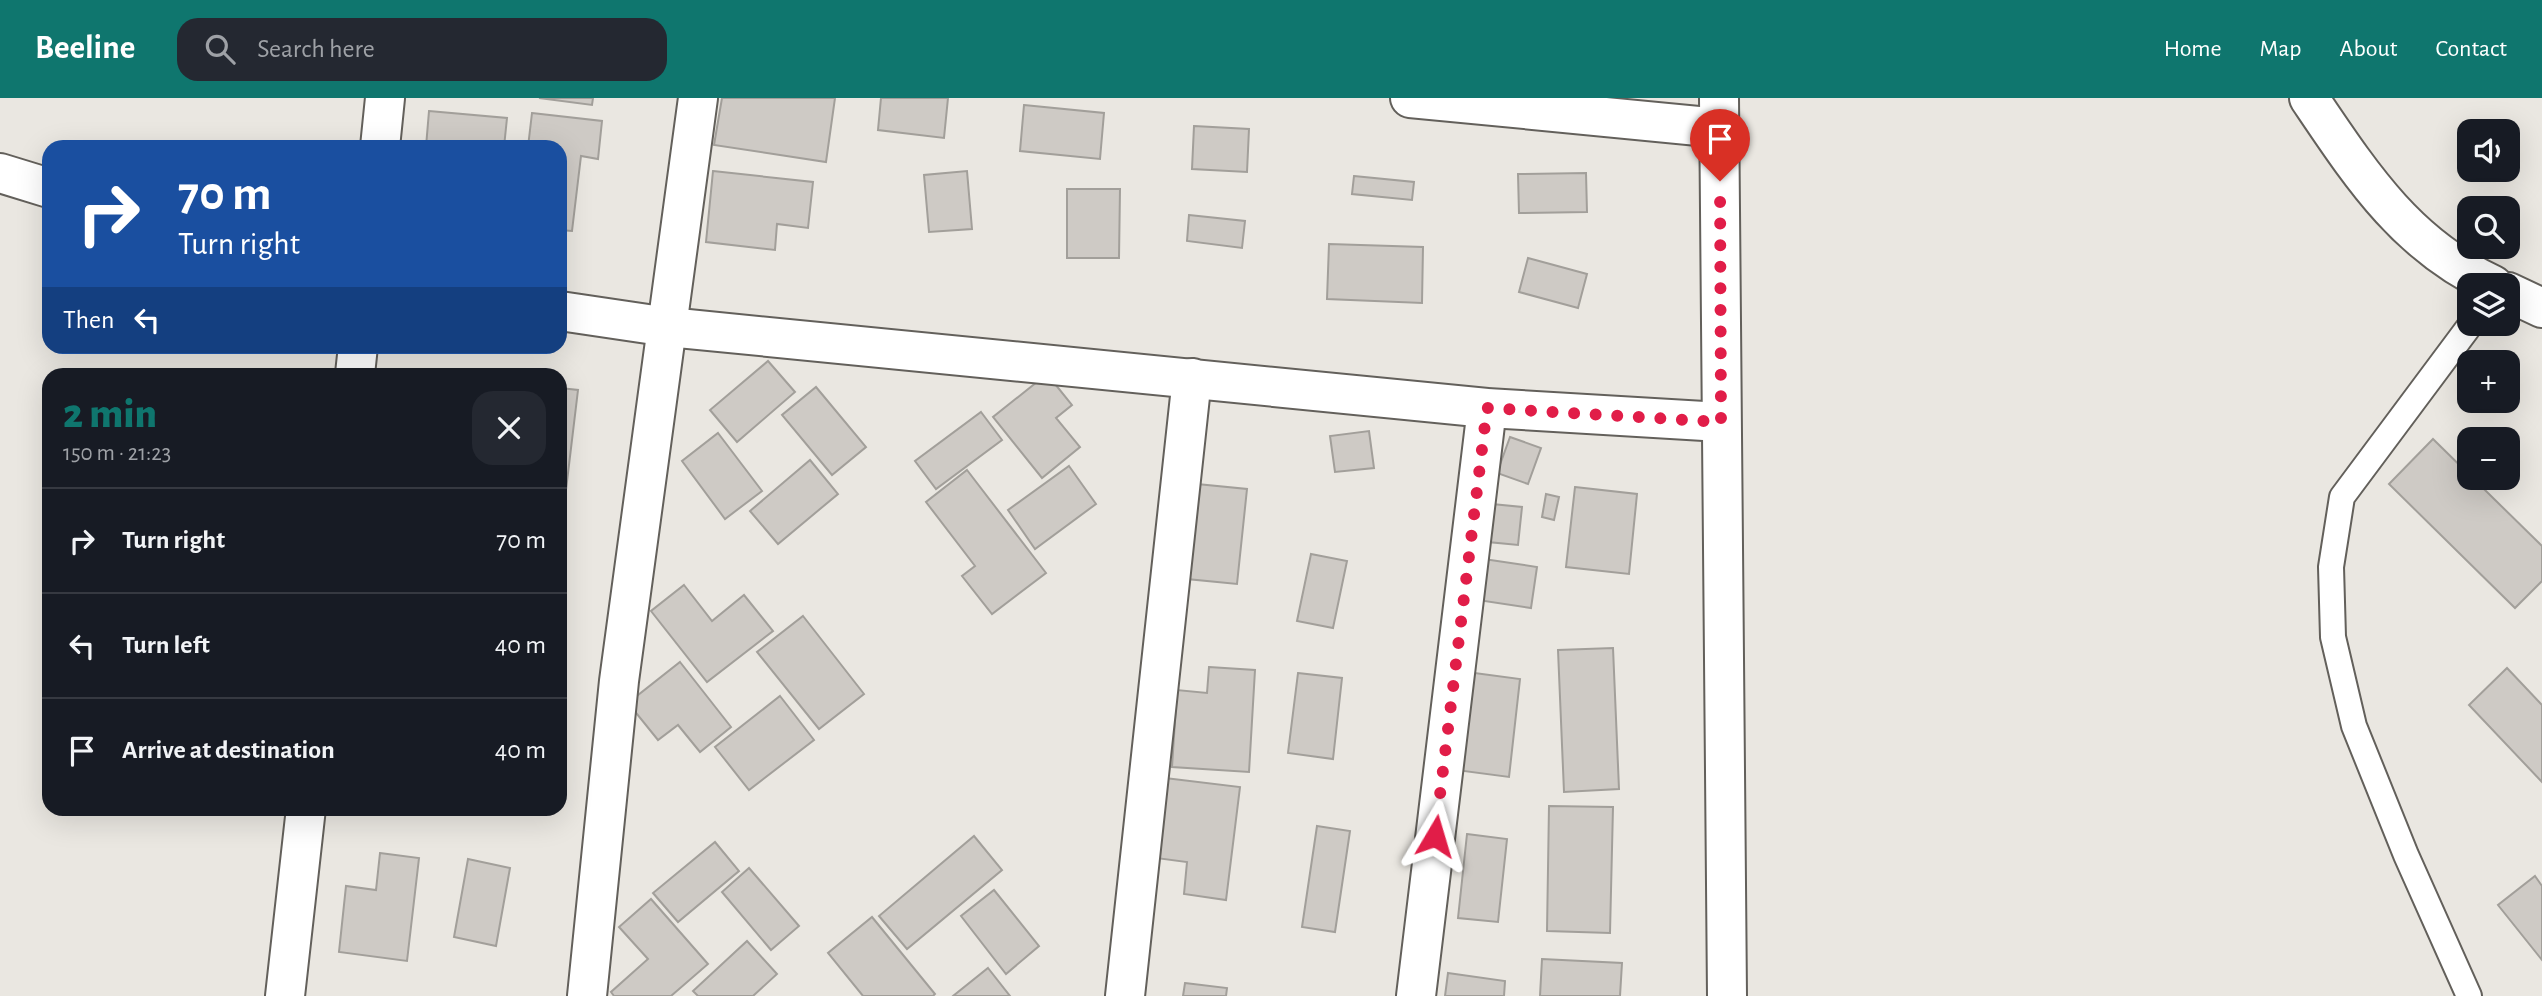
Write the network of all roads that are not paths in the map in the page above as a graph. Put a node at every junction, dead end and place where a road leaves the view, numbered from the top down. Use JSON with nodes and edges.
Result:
{"nodes":[{"id":1,"x":385,"y":98,"type":"edge"},
{"id":2,"x":698,"y":98,"type":"edge"},
{"id":3,"x":1410,"y":98,"type":"edge"},
{"id":4,"x":2309,"y":98,"type":"edge"},
{"id":5,"x":1719,"y":113,"type":"edge"},
{"id":6,"x":381,"y":140,"type":"edge"},
{"id":7,"x":0,"y":173,"type":"edge"},
{"id":8,"x":42,"y":186,"type":"edge"},
{"id":9,"x":2469,"y":273,"type":"edge"},
{"id":10,"x":2520,"y":298,"type":"edge"},
{"id":11,"x":2542,"y":308,"type":"edge"},
{"id":12,"x":567,"y":312,"type":"edge"},
{"id":13,"x":668,"y":327,"type":"junction"},
{"id":14,"x":2463,"y":336,"type":"edge"},
{"id":15,"x":1192,"y":378,"type":"junction"},
{"id":16,"x":1487,"y":408,"type":"junction"},
{"id":17,"x":1721,"y":422,"type":"junction"},
{"id":18,"x":305,"y":816,"type":"edge"},
{"id":19,"x":285,"y":996,"type":"edge"},
{"id":20,"x":587,"y":996,"type":"edge"},
{"id":21,"x":1125,"y":996,"type":"edge"},
{"id":22,"x":1416,"y":996,"type":"edge"},
{"id":23,"x":1727,"y":996,"type":"edge"},
{"id":24,"x":2469,"y":996,"type":"edge"}],
"edges":[{"from":1,"to":6,"type":"street"},
{"from":2,"to":13,"type":"street"},
{"from":3,"to":5,"type":"street"},
{"from":4,"to":9,"type":"street"},
{"from":5,"to":17,"type":"street"},
{"from":7,"to":8,"type":"street"},
{"from":10,"to":11,"type":"street"},
{"from":12,"to":13,"type":"street"},
{"from":13,"to":15,"type":"street"},
{"from":13,"to":20,"type":"street"},
{"from":14,"to":24,"type":"lane"},
{"from":15,"to":16,"type":"street"},
{"from":15,"to":21,"type":"street"},
{"from":16,"to":17,"type":"street"},
{"from":16,"to":22,"type":"street"},
{"from":17,"to":23,"type":"street"},
{"from":18,"to":19,"type":"street"}]}
